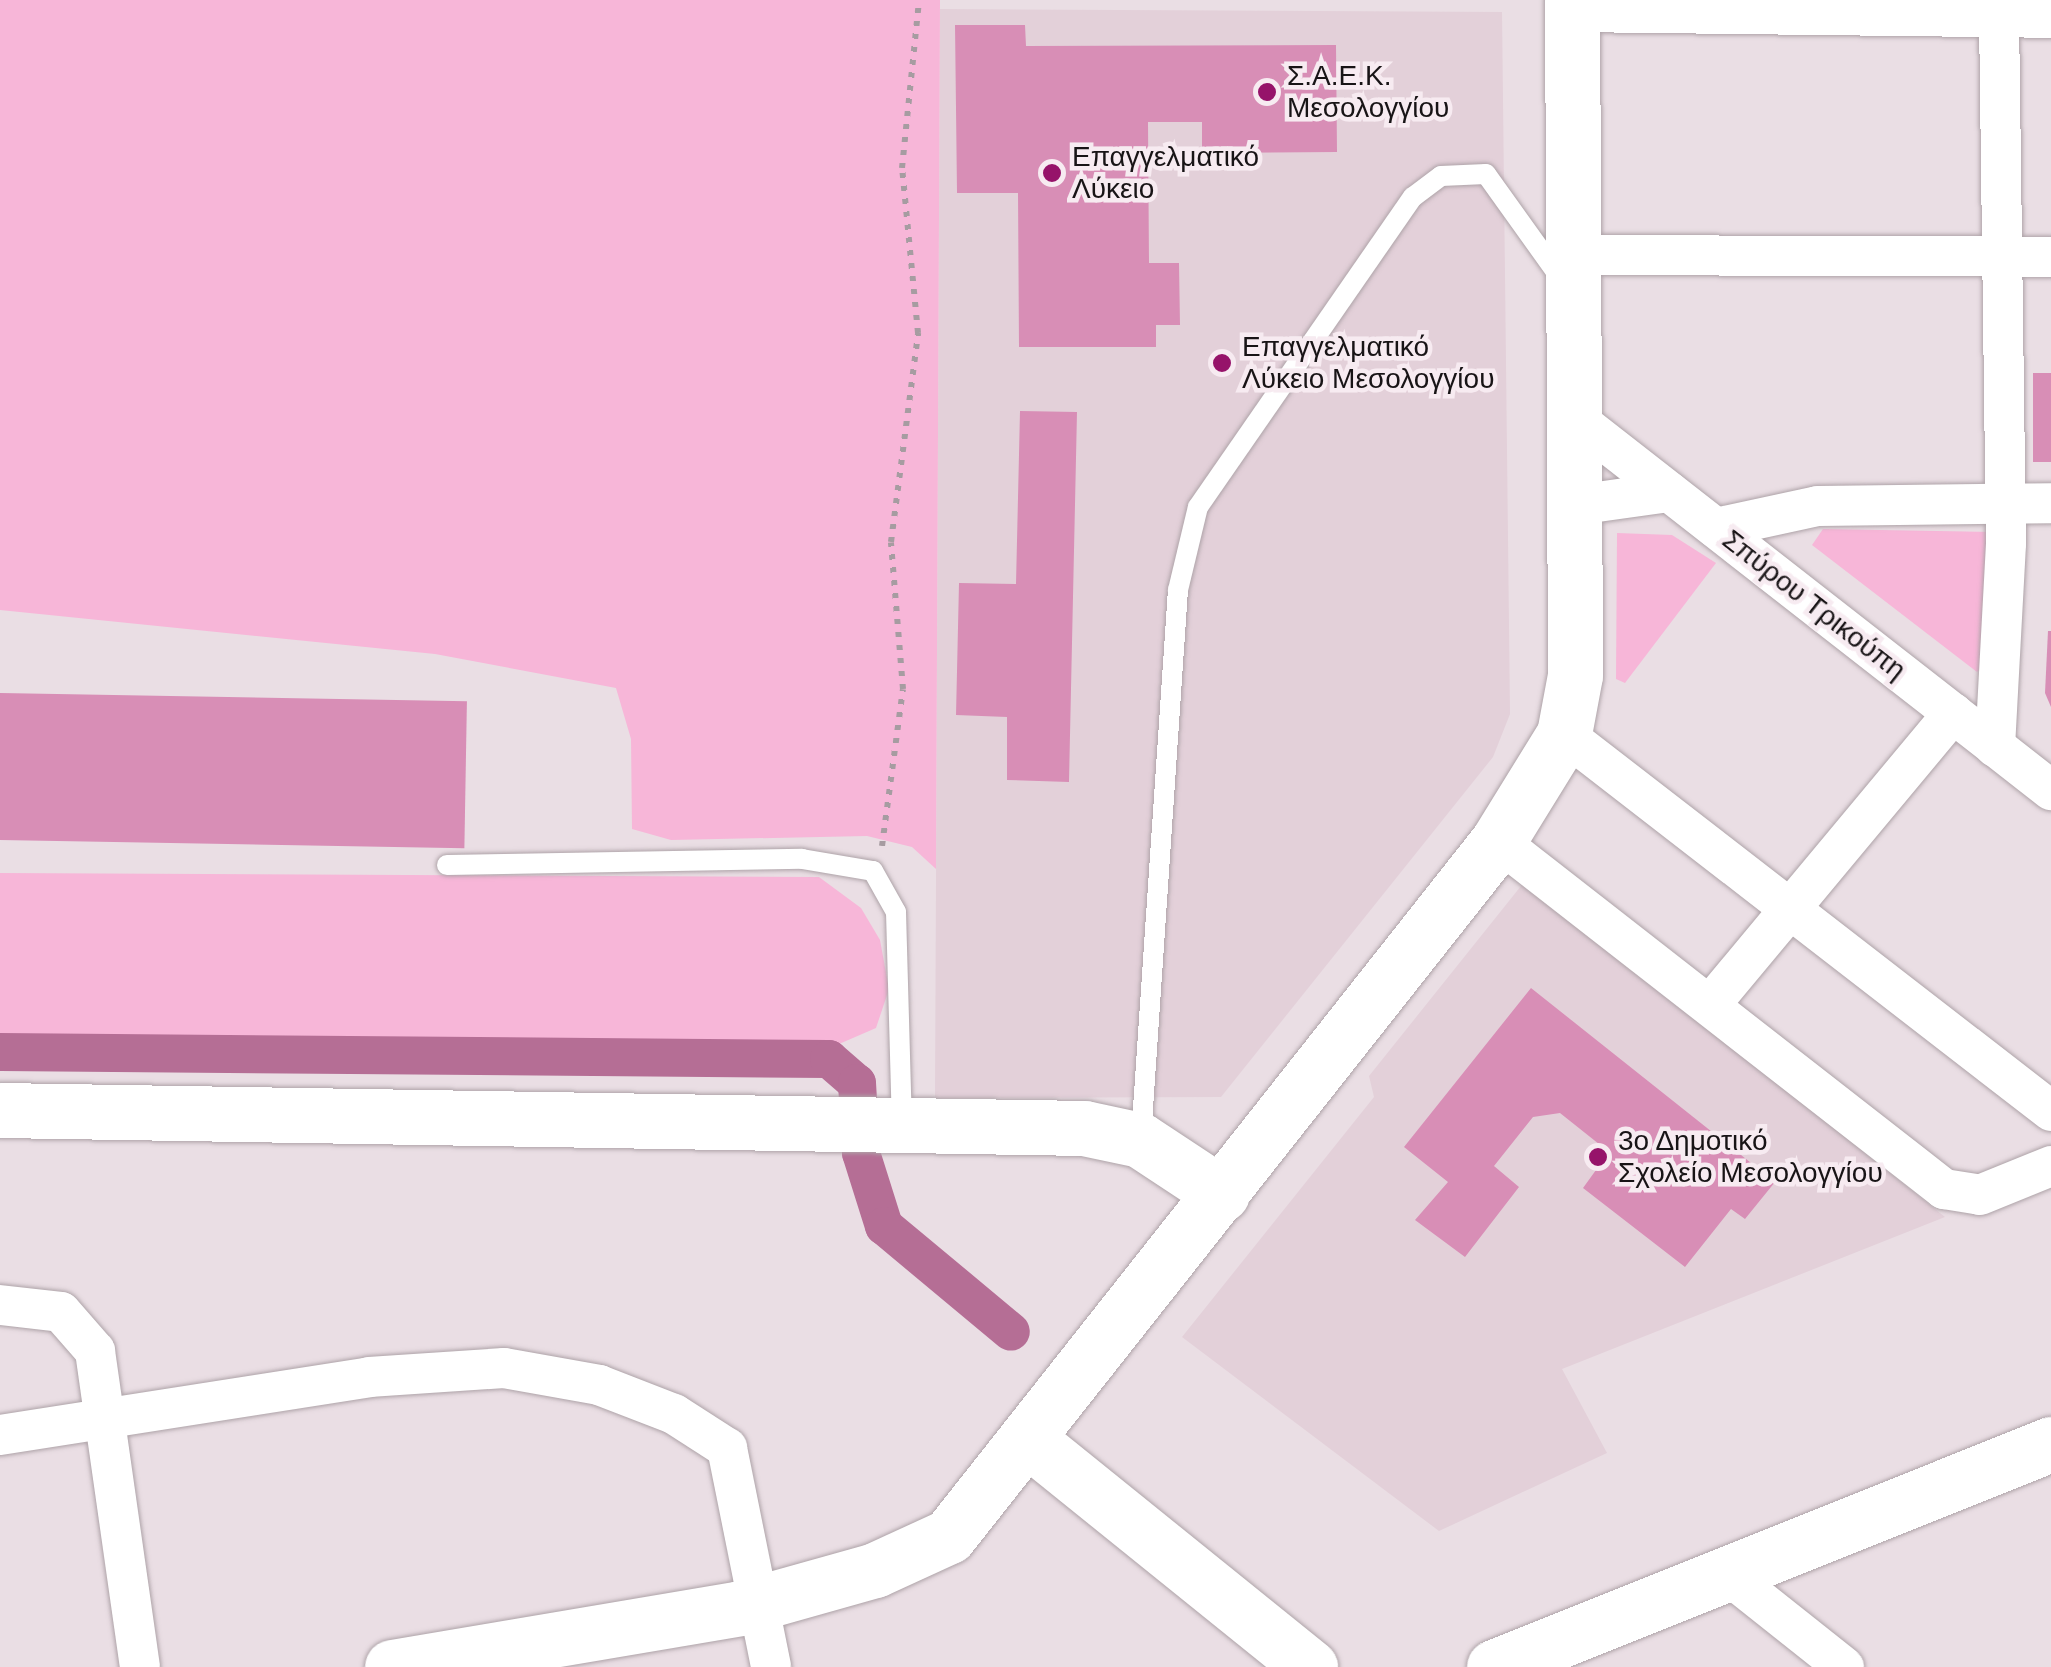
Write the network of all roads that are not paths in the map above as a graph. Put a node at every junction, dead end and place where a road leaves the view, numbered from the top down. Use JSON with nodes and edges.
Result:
{"nodes":[{"id":1,"x":1572,"y":6,"type":"edge"},
{"id":2,"x":1998,"y":18,"type":"junction"},
{"id":3,"x":2051,"y":18,"type":"edge"},
{"id":4,"x":2000,"y":257,"type":"junction"},
{"id":5,"x":2051,"y":258,"type":"edge"},
{"id":6,"x":1573,"y":275,"type":"junction"},
{"id":7,"x":1576,"y":419,"type":"junction"},
{"id":8,"x":1669,"y":492,"type":"junction"},
{"id":9,"x":2004,"y":500,"type":"junction"},
{"id":10,"x":2051,"y":503,"type":"edge"},
{"id":11,"x":1576,"y":505,"type":"junction"},
{"id":12,"x":1716,"y":528,"type":"junction"},
{"id":13,"x":1952,"y":713,"type":"junction"},
{"id":14,"x":1564,"y":734,"type":"junction"},
{"id":15,"x":2020,"y":753,"type":"edge"},
{"id":16,"x":2051,"y":790,"type":"edge"},
{"id":17,"x":1498,"y":840,"type":"junction"},
{"id":18,"x":448,"y":866,"type":"dead end"},
{"id":19,"x":1789,"y":903,"type":"junction"},
{"id":20,"x":1710,"y":1004,"type":"junction"},
{"id":21,"x":0,"y":1110,"type":"edge"},
{"id":22,"x":2051,"y":1111,"type":"edge"},
{"id":23,"x":875,"y":1123,"type":"junction"},
{"id":24,"x":1140,"y":1140,"type":"junction"},
{"id":25,"x":2051,"y":1166,"type":"edge"},
{"id":26,"x":1222,"y":1194,"type":"junction"},
{"id":27,"x":0,"y":1305,"type":"edge"},
{"id":28,"x":104,"y":1416,"type":"junction"},
{"id":29,"x":0,"y":1435,"type":"edge"},
{"id":30,"x":1030,"y":1441,"type":"junction"},
{"id":31,"x":2051,"y":1444,"type":"edge"},
{"id":32,"x":1732,"y":1578,"type":"junction"},
{"id":33,"x":762,"y":1602,"type":"junction"},
{"id":34,"x":140,"y":1667,"type":"edge"},
{"id":35,"x":392,"y":1667,"type":"edge"},
{"id":36,"x":772,"y":1667,"type":"edge"},
{"id":37,"x":1310,"y":1667,"type":"edge"},
{"id":38,"x":1494,"y":1667,"type":"edge"},
{"id":39,"x":1844,"y":1667,"type":"edge"}],
"edges":[{"from":1,"to":2,"type":"street"},
{"from":1,"to":6,"type":"street"},
{"from":2,"to":3,"type":"street"},
{"from":2,"to":4,"type":"street"},
{"from":4,"to":5,"type":"street"},
{"from":4,"to":6,"type":"street"},
{"from":4,"to":9,"type":"street"},
{"from":6,"to":7,"type":"street"},
{"from":6,"to":24,"type":"lane"},
{"from":7,"to":8,"type":"street","name":"Σπύρου Τρικούπη"},
{"from":7,"to":11,"type":"street"},
{"from":8,"to":11,"type":"street"},
{"from":8,"to":12,"type":"street","name":"Σπύρου Τρικούπη"},
{"from":9,"to":10,"type":"street"},
{"from":9,"to":12,"type":"street"},
{"from":9,"to":15,"type":"street"},
{"from":11,"to":14,"type":"street"},
{"from":12,"to":13,"type":"street","name":"Σπύρου Τρικούπη"},
{"from":13,"to":15,"type":"street","name":"Σπύρου Τρικούπη"},
{"from":13,"to":19,"type":"street"},
{"from":14,"to":17,"type":"street"},
{"from":14,"to":19,"type":"street"},
{"from":15,"to":16,"type":"street","name":"Σπύρου Τρικούπη"},
{"from":17,"to":20,"type":"street"},
{"from":17,"to":26,"type":"street"},
{"from":18,"to":23,"type":"lane"},
{"from":19,"to":20,"type":"street"},
{"from":19,"to":22,"type":"street"},
{"from":20,"to":25,"type":"street"},
{"from":21,"to":23,"type":"street"},
{"from":23,"to":24,"type":"street"},
{"from":24,"to":26,"type":"street"},
{"from":26,"to":30,"type":"street"},
{"from":27,"to":28,"type":"street"},
{"from":28,"to":29,"type":"street"},
{"from":28,"to":33,"type":"street"},
{"from":28,"to":34,"type":"street"},
{"from":30,"to":33,"type":"street"},
{"from":30,"to":37,"type":"street"},
{"from":31,"to":32,"type":"street"},
{"from":32,"to":38,"type":"street"},
{"from":32,"to":39,"type":"street"},
{"from":33,"to":35,"type":"street"},
{"from":33,"to":36,"type":"street"}]}
